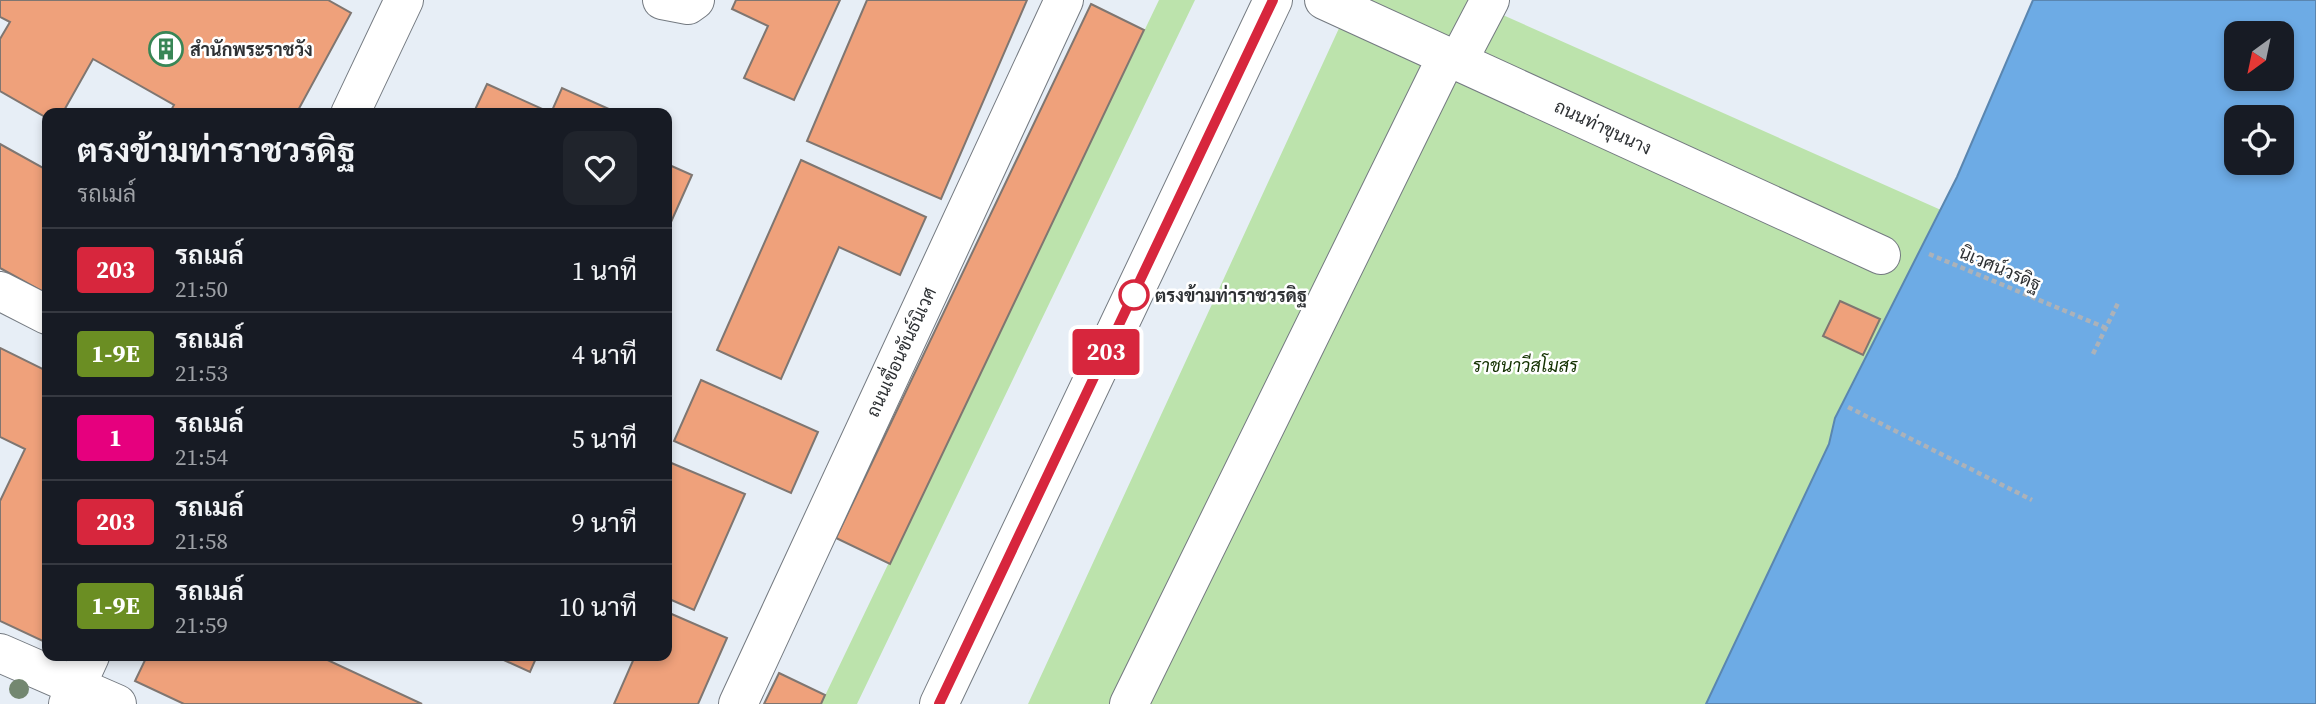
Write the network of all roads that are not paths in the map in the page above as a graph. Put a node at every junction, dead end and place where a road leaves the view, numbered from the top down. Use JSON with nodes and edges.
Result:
{"nodes":[{"id":1,"x":404,"y":0,"type":"edge"},
{"id":2,"x":662,"y":0,"type":"edge"},
{"id":3,"x":695,"y":0,"type":"edge"},
{"id":4,"x":1064,"y":0,"type":"edge"},
{"id":5,"x":1324,"y":0,"type":"edge"},
{"id":6,"x":1490,"y":0,"type":"edge"},
{"id":7,"x":1260,"y":4,"type":"edge"},
{"id":8,"x":1452,"y":59,"type":"junction"},
{"id":9,"x":353,"y":108,"type":"edge"},
{"id":10,"x":1881,"y":255,"type":"road end"},
{"id":11,"x":0,"y":291,"type":"edge"},
{"id":12,"x":42,"y":312,"type":"edge"},
{"id":13,"x":0,"y":653,"type":"edge"},
{"id":14,"x":78,"y":682,"type":"edge"},
{"id":15,"x":117,"y":704,"type":"edge"},
{"id":16,"x":738,"y":704,"type":"edge"},
{"id":17,"x":939,"y":704,"type":"edge"},
{"id":18,"x":1129,"y":704,"type":"edge"}],
"edges":[{"from":1,"to":9,"type":"street"},
{"from":2,"to":3,"type":"street"},
{"from":4,"to":16,"type":"street","name":"ถนนเขื่อนขันธ์นิเวศ"},
{"from":5,"to":8,"type":"street","name":"ถนนท่าขุนนาง"},
{"from":6,"to":8,"type":"street"},
{"from":7,"to":17,"type":"street"},
{"from":8,"to":10,"type":"street","name":"ถนนท่าขุนนาง"},
{"from":8,"to":18,"type":"street"},
{"from":11,"to":12,"type":"street"},
{"from":13,"to":14,"type":"street"},
{"from":14,"to":15,"type":"street"}]}
